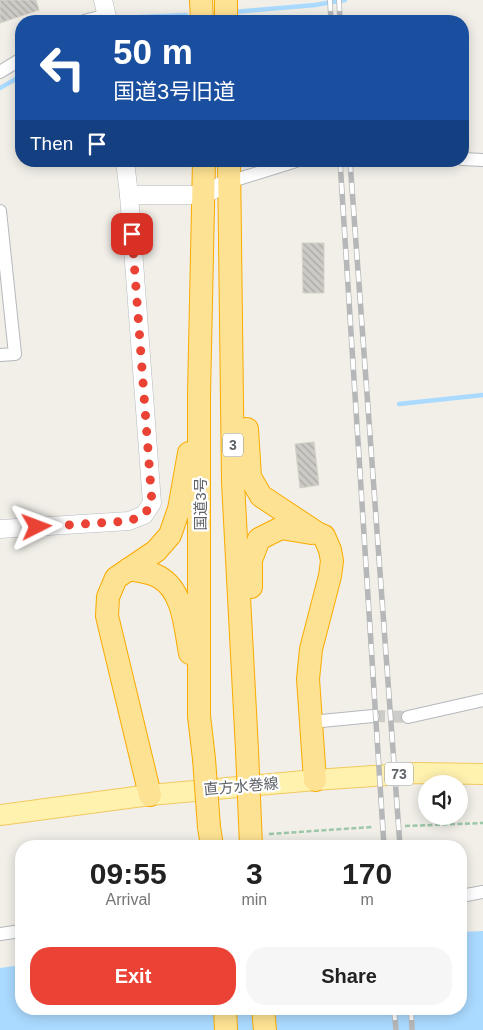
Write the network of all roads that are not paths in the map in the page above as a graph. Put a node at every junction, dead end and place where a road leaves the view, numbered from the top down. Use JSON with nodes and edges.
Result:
{"nodes":[{"id":1,"x":201,"y":0,"type":"edge"},
{"id":2,"x":226,"y":0,"type":"edge"},
{"id":3,"x":202,"y":15,"type":"edge"},
{"id":4,"x":226,"y":15,"type":"edge"},
{"id":5,"x":15,"y":63,"type":"edge"},
{"id":6,"x":0,"y":72,"type":"edge"},
{"id":7,"x":469,"y":159,"type":"edge"},
{"id":8,"x":483,"y":160,"type":"edge"},
{"id":9,"x":126,"y":167,"type":"edge"},
{"id":10,"x":204,"y":167,"type":"edge"},
{"id":11,"x":259,"y":167,"type":"edge"},
{"id":12,"x":229,"y":172,"type":"edge"},
{"id":13,"x":129,"y":195,"type":"junction"},
{"id":14,"x":203,"y":195,"type":"junction"},
{"id":15,"x":0,"y":211,"type":"edge"},
{"id":16,"x":232,"y":306,"type":"junction"},
{"id":17,"x":0,"y":355,"type":"edge"},
{"id":18,"x":199,"y":395,"type":"junction"},
{"id":19,"x":0,"y":529,"type":"edge"},
{"id":20,"x":317,"y":533,"type":"junction"},
{"id":21,"x":129,"y":569,"type":"junction"},
{"id":22,"x":483,"y":700,"type":"edge"},
{"id":23,"x":245,"y":708,"type":"junction"},
{"id":24,"x":199,"y":716,"type":"junction"},
{"id":25,"x":373,"y":716,"type":"tunnel mouth"},
{"id":26,"x":408,"y":717,"type":"tunnel mouth"},
{"id":27,"x":311,"y":722,"type":"junction"},
{"id":28,"x":483,"y":774,"type":"edge"},
{"id":29,"x":315,"y":780,"type":"junction"},
{"id":30,"x":150,"y":794,"type":"junction"},
{"id":31,"x":0,"y":815,"type":"edge"},
{"id":32,"x":250,"y":835,"type":"edge"},
{"id":33,"x":210,"y":837,"type":"edge"},
{"id":34,"x":483,"y":892,"type":"edge"},
{"id":35,"x":467,"y":895,"type":"edge"},
{"id":36,"x":15,"y":932,"type":"edge"},
{"id":37,"x":0,"y":934,"type":"edge"},
{"id":38,"x":225,"y":1015,"type":"edge"},
{"id":39,"x":264,"y":1015,"type":"edge"},
{"id":40,"x":226,"y":1030,"type":"edge"},
{"id":41,"x":265,"y":1030,"type":"edge"}],
"edges":[{"from":1,"to":3,"type":"highway"},
{"from":2,"to":4,"type":"highway"},
{"from":5,"to":6,"type":"street"},
{"from":7,"to":8,"type":"street"},
{"from":9,"to":13,"type":"street"},
{"from":10,"to":14,"type":"highway","name":"国道3号"},
{"from":11,"to":12,"type":"street"},
{"from":12,"to":14,"type":"street"},
{"from":12,"to":16,"type":"highway","number":"3"},
{"from":13,"to":14,"type":"street"},
{"from":13,"to":19,"type":"street"},
{"from":14,"to":18,"type":"highway","name":"国道3号"},
{"from":15,"to":17,"type":"street"},
{"from":16,"to":20,"type":"highway"},
{"from":16,"to":23,"type":"highway","number":"3"},
{"from":18,"to":21,"type":"highway"},
{"from":18,"to":24,"type":"highway","name":"国道3号"},
{"from":20,"to":23,"type":"highway"},
{"from":20,"to":27,"type":"highway"},
{"from":21,"to":24,"type":"highway"},
{"from":21,"to":30,"type":"highway"},
{"from":22,"to":26,"type":"street"},
{"from":23,"to":32,"type":"highway","number":"3","bridge":true},
{"from":24,"to":33,"type":"highway","name":"国道3号","bridge":true},
{"from":25,"to":27,"type":"street"},
{"from":27,"to":29,"type":"highway"},
{"from":28,"to":29,"type":"main road","name":"直方水巻線","number":"73"},
{"from":29,"to":30,"type":"main road","name":"直方水巻線","number":"73"},
{"from":30,"to":31,"type":"main road","name":"直方水巻線","number":"73"},
{"from":34,"to":35,"type":"street"},
{"from":36,"to":37,"type":"street"},
{"from":38,"to":40,"type":"highway"},
{"from":39,"to":41,"type":"highway"}]}
